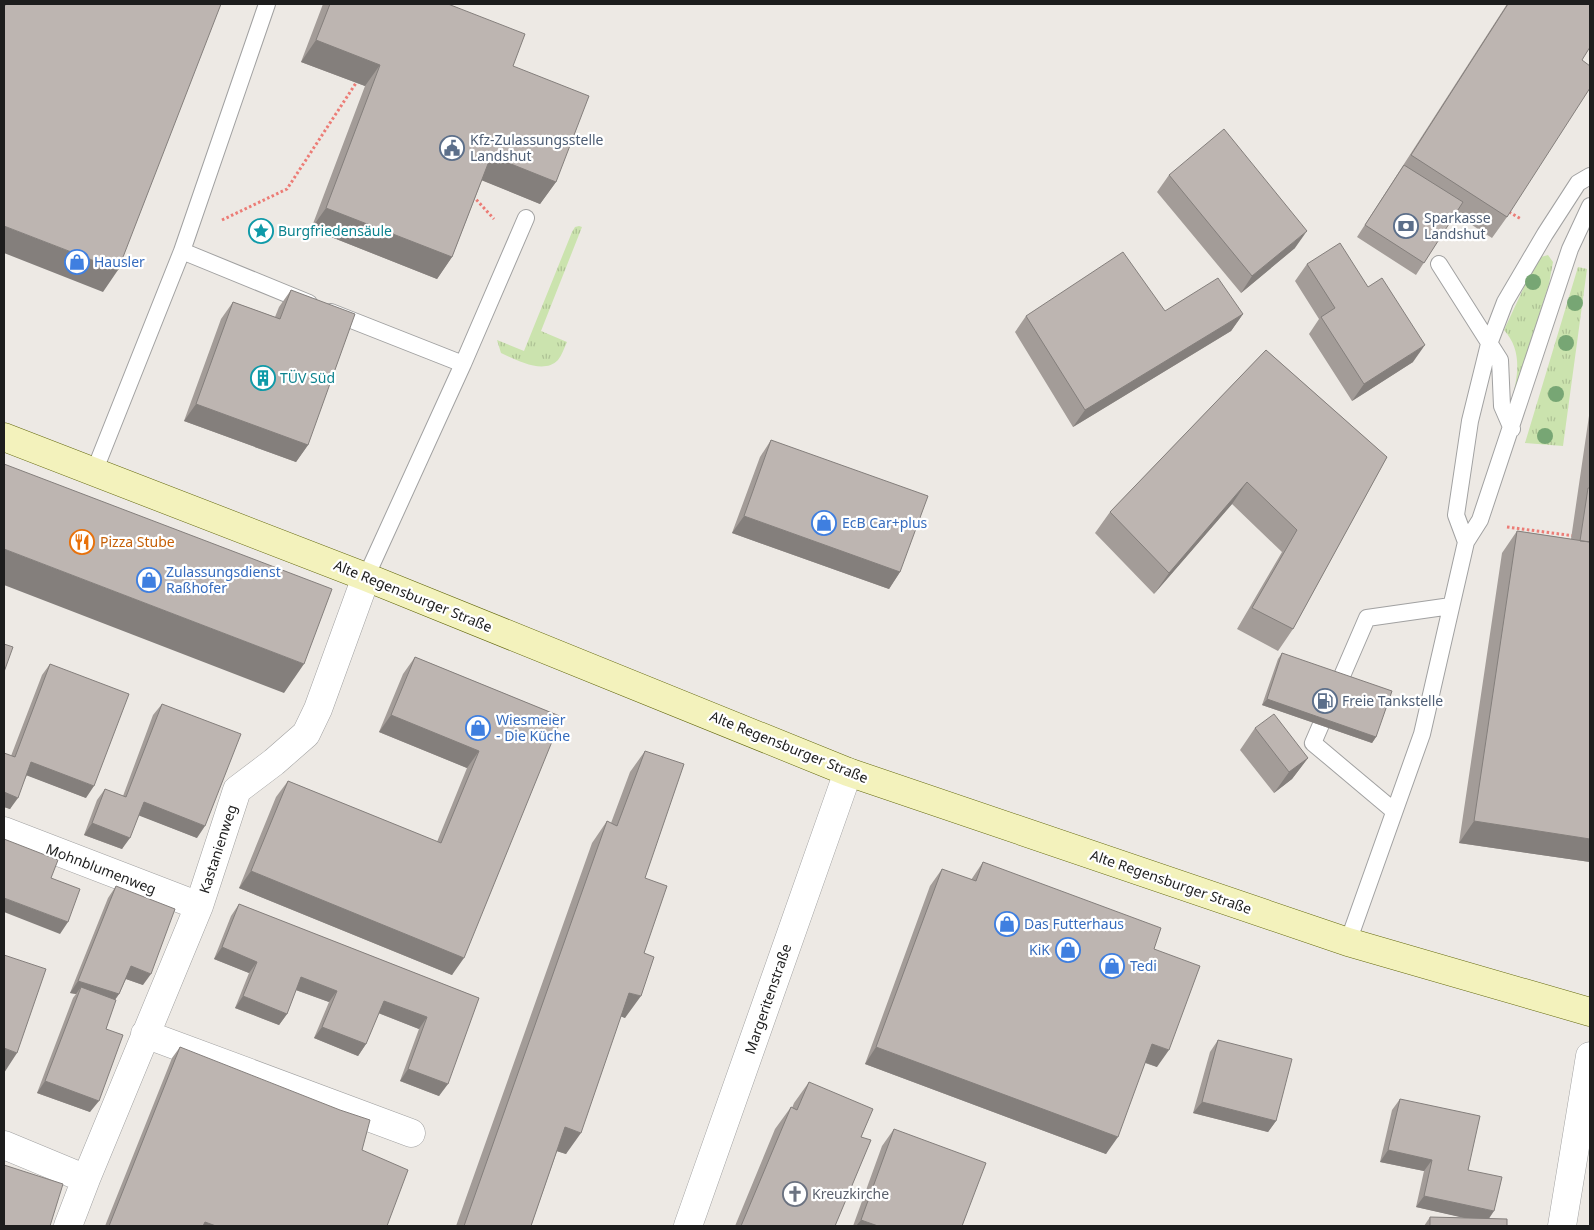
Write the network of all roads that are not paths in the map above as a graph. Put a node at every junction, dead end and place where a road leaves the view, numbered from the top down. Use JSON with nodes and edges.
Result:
{"nodes":[{"id":1,"x":267,"y":4,"type":"edge"},
{"id":2,"x":1590,"y":176,"type":"edge"},
{"id":3,"x":1590,"y":206,"type":"edge"},
{"id":4,"x":526,"y":218,"type":"dead end"},
{"id":5,"x":182,"y":251,"type":"junction"},
{"id":6,"x":1439,"y":264,"type":"dead end"},
{"id":7,"x":1489,"y":344,"type":"junction"},
{"id":8,"x":463,"y":364,"type":"junction"},
{"id":9,"x":1512,"y":429,"type":"junction"},
{"id":10,"x":4,"y":437,"type":"edge"},
{"id":11,"x":94,"y":472,"type":"junction"},
{"id":12,"x":1466,"y":542,"type":"junction"},
{"id":13,"x":366,"y":577,"type":"junction"},
{"id":14,"x":1451,"y":606,"type":"junction"},
{"id":15,"x":848,"y":772,"type":"junction"},
{"id":16,"x":1394,"y":811,"type":"junction"},
{"id":17,"x":4,"y":831,"type":"edge"},
{"id":18,"x":199,"y":906,"type":"junction"},
{"id":19,"x":1348,"y":942,"type":"junction"},
{"id":20,"x":1590,"y":1012,"type":"edge"},
{"id":21,"x":145,"y":1034,"type":"junction"},
{"id":22,"x":1590,"y":1056,"type":"edge"},
{"id":23,"x":411,"y":1133,"type":"dead end"},
{"id":24,"x":4,"y":1145,"type":"edge"},
{"id":25,"x":86,"y":1178,"type":"junction"},
{"id":26,"x":68,"y":1226,"type":"edge"},
{"id":27,"x":688,"y":1226,"type":"edge"},
{"id":28,"x":1562,"y":1226,"type":"edge"}],
"edges":[{"from":1,"to":5,"type":"lane"},
{"from":2,"to":7,"type":"lane"},
{"from":3,"to":9,"type":"lane"},
{"from":4,"to":8,"type":"lane"},
{"from":5,"to":8,"type":"lane"},
{"from":5,"to":11,"type":"lane"},
{"from":6,"to":7,"type":"lane"},
{"from":7,"to":9,"type":"lane"},
{"from":7,"to":12,"type":"lane"},
{"from":8,"to":13,"type":"lane"},
{"from":9,"to":12,"type":"lane"},
{"from":10,"to":11,"type":"street","name":"Alte Regensburger Straße"},
{"from":11,"to":13,"type":"street","name":"Alte Regensburger Straße"},
{"from":12,"to":14,"type":"lane"},
{"from":13,"to":15,"type":"street","name":"Alte Regensburger Straße"},
{"from":13,"to":18,"type":"street","name":"Kastanienweg"},
{"from":14,"to":16,"type":"lane"},
{"from":14,"to":16,"type":"lane"},
{"from":15,"to":19,"type":"street","name":"Alte Regensburger Straße"},
{"from":15,"to":27,"type":"street","name":"Margeritenstraße"},
{"from":16,"to":19,"type":"lane"},
{"from":17,"to":18,"type":"street","name":"Mohnblumenweg"},
{"from":18,"to":21,"type":"street","name":"Kastanienweg"},
{"from":19,"to":20,"type":"street","name":"Alte Regensburger Straße"},
{"from":21,"to":23,"type":"street"},
{"from":21,"to":25,"type":"street","name":"Kastanienweg"},
{"from":22,"to":28,"type":"street"},
{"from":24,"to":25,"type":"street"},
{"from":25,"to":26,"type":"street","name":"Kastanienweg"}]}
